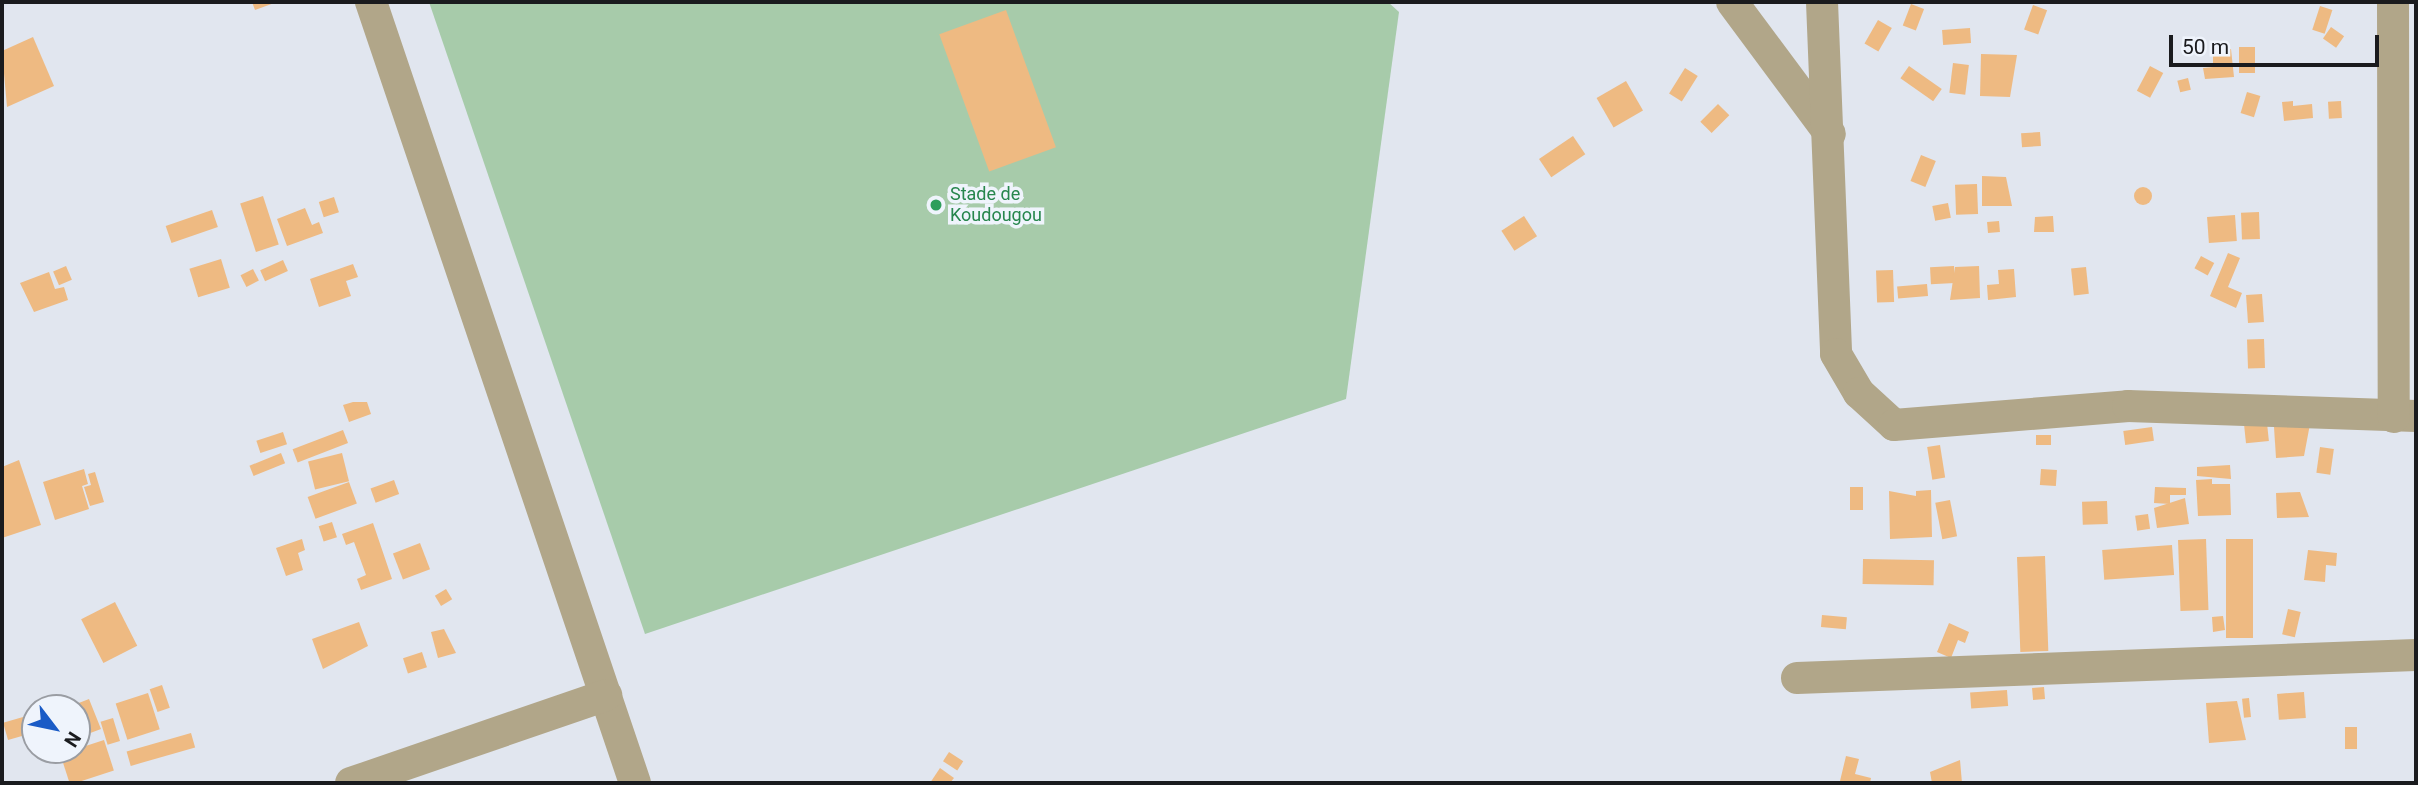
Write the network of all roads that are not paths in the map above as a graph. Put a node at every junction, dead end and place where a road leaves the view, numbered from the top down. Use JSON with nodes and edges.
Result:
{"nodes":[{"id":1,"x":371,"y":2,"type":"edge"},
{"id":2,"x":1732,"y":2,"type":"edge"},
{"id":3,"x":1822,"y":2,"type":"edge"},
{"id":4,"x":2393,"y":2,"type":"edge"},
{"id":5,"x":1830,"y":134,"type":"junction"},
{"id":6,"x":2405,"y":417,"type":"edge"},
{"id":7,"x":2416,"y":655,"type":"edge"},
{"id":8,"x":1797,"y":678,"type":"dead end"},
{"id":9,"x":606,"y":695,"type":"junction"},
{"id":10,"x":351,"y":783,"type":"edge"},
{"id":11,"x":635,"y":783,"type":"edge"}],
"edges":[{"from":1,"to":9,"type":"street"},
{"from":2,"to":5,"type":"street"},
{"from":3,"to":5,"type":"street"},
{"from":4,"to":6,"type":"street"},
{"from":5,"to":6,"type":"street"},
{"from":7,"to":8,"type":"street"},
{"from":9,"to":10,"type":"street"},
{"from":9,"to":11,"type":"street"}]}
